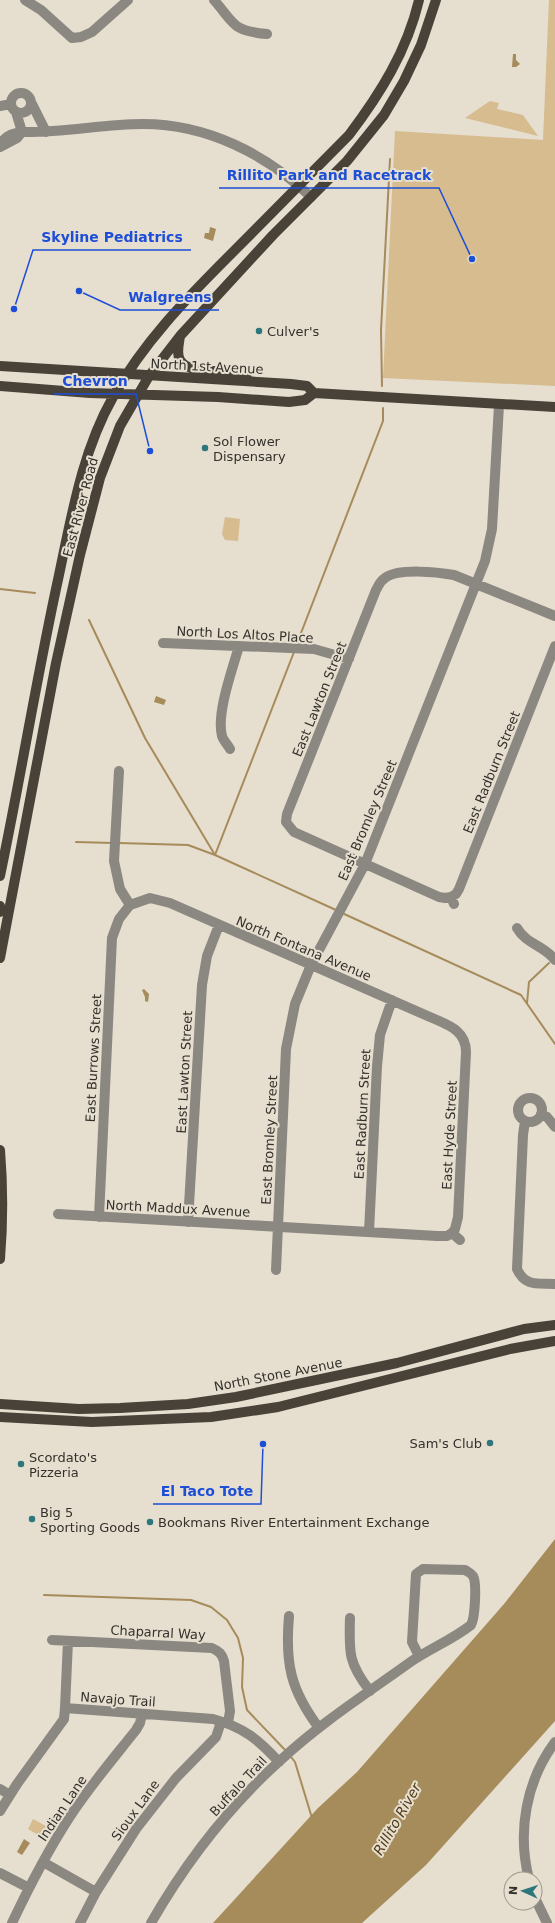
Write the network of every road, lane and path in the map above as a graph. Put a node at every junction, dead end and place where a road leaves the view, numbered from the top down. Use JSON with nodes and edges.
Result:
{"nodes":[{"id":1,"x":25,"y":0,"type":"edge"},
{"id":2,"x":128,"y":0,"type":"edge"},
{"id":3,"x":214,"y":0,"type":"edge"},
{"id":4,"x":419,"y":0,"type":"edge"},
{"id":5,"x":436,"y":0,"type":"edge"},
{"id":6,"x":267,"y":34,"type":"dead end"},
{"id":7,"x":32,"y":104,"type":"junction"},
{"id":8,"x":0,"y":106,"type":"edge"},
{"id":9,"x":14,"y":108,"type":"junction"},
{"id":10,"x":22,"y":132,"type":"junction"},
{"id":11,"x":46,"y":132,"type":"junction"},
{"id":12,"x":0,"y":147,"type":"edge"},
{"id":13,"x":300,"y":186,"type":"junction"},
{"id":14,"x":311,"y":197,"type":"junction"},
{"id":15,"x":180,"y":336,"type":"junction"},
{"id":16,"x":0,"y":366,"type":"edge"},
{"id":17,"x":128,"y":375,"type":"junction"},
{"id":18,"x":149,"y":376,"type":"junction"},
{"id":19,"x":255,"y":381,"type":"junction"},
{"id":20,"x":0,"y":386,"type":"edge"},
{"id":21,"x":314,"y":393,"type":"junction"},
{"id":22,"x":114,"y":394,"type":"junction"},
{"id":23,"x":138,"y":396,"type":"junction"},
{"id":24,"x":499,"y":405,"type":"junction"},
{"id":25,"x":555,"y":407,"type":"edge"},
{"id":26,"x":476,"y":583,"type":"junction"},
{"id":27,"x":555,"y":616,"type":"edge"},
{"id":28,"x":163,"y":643,"type":"dead end"},
{"id":29,"x":239,"y":646,"type":"junction"},
{"id":30,"x":555,"y":646,"type":"edge"},
{"id":31,"x":348,"y":660,"type":"junction"},
{"id":32,"x":230,"y":749,"type":"dead end"},
{"id":33,"x":119,"y":771,"type":"dead end"},
{"id":34,"x":365,"y":864,"type":"junction"},
{"id":35,"x":0,"y":876,"type":"edge"},
{"id":36,"x":130,"y":905,"type":"junction"},
{"id":37,"x":0,"y":906,"type":"edge"},
{"id":38,"x":0,"y":912,"type":"edge"},
{"id":39,"x":219,"y":925,"type":"junction"},
{"id":40,"x":517,"y":928,"type":"dead end"},
{"id":41,"x":0,"y":958,"type":"edge"},
{"id":42,"x":555,"y":960,"type":"edge"},
{"id":43,"x":311,"y":965,"type":"junction"},
{"id":44,"x":392,"y":1000,"type":"junction"},
{"id":45,"x":464,"y":1038,"type":"joint"},
{"id":46,"x":541,"y":1114,"type":"junction"},
{"id":47,"x":525,"y":1121,"type":"junction"},
{"id":48,"x":555,"y":1127,"type":"edge"},
{"id":49,"x":0,"y":1150,"type":"edge"},
{"id":50,"x":58,"y":1214,"type":"dead end"},
{"id":51,"x":99,"y":1217,"type":"junction"},
{"id":52,"x":188,"y":1222,"type":"junction"},
{"id":53,"x":278,"y":1227,"type":"junction"},
{"id":54,"x":368,"y":1232,"type":"junction"},
{"id":55,"x":456,"y":1236,"type":"joint"},
{"id":56,"x":0,"y":1259,"type":"edge"},
{"id":57,"x":276,"y":1270,"type":"dead end"},
{"id":58,"x":555,"y":1284,"type":"edge"},
{"id":59,"x":555,"y":1325,"type":"edge"},
{"id":60,"x":555,"y":1341,"type":"edge"},
{"id":61,"x":0,"y":1404,"type":"edge"},
{"id":62,"x":0,"y":1417,"type":"edge"},
{"id":63,"x":289,"y":1616,"type":"dead end"},
{"id":64,"x":350,"y":1618,"type":"dead end"},
{"id":65,"x":52,"y":1640,"type":"dead end"},
{"id":66,"x":68,"y":1641,"type":"junction"},
{"id":67,"x":418,"y":1656,"type":"junction"},
{"id":68,"x":370,"y":1691,"type":"junction"},
{"id":69,"x":65,"y":1708,"type":"junction"},
{"id":70,"x":142,"y":1714,"type":"junction"},
{"id":71,"x":225,"y":1722,"type":"junction"},
{"id":72,"x":319,"y":1728,"type":"junction"},
{"id":73,"x":555,"y":1742,"type":"edge"},
{"id":74,"x":280,"y":1760,"type":"junction"},
{"id":75,"x":0,"y":1790,"type":"edge"},
{"id":76,"x":10,"y":1795,"type":"junction"},
{"id":77,"x":0,"y":1811,"type":"edge"},
{"id":78,"x":43,"y":1862,"type":"junction"},
{"id":79,"x":528,"y":1871,"type":"edge"},
{"id":80,"x":0,"y":1873,"type":"edge"},
{"id":81,"x":28,"y":1888,"type":"junction"},
{"id":82,"x":96,"y":1892,"type":"junction"},
{"id":83,"x":541,"y":1911,"type":"edge"},
{"id":84,"x":12,"y":1923,"type":"edge"},
{"id":85,"x":80,"y":1923,"type":"edge"},
{"id":86,"x":150,"y":1923,"type":"edge"},
{"id":87,"x":547,"y":1923,"type":"edge"}],
"edges":[{"from":1,"to":2,"type":"street"},
{"from":3,"to":6,"type":"street"},
{"from":4,"to":13,"type":"main road","name":"East River Road"},
{"from":5,"to":14,"type":"main road","name":"East River Road"},
{"from":7,"to":9,"type":"street"},
{"from":7,"to":9,"type":"street"},
{"from":7,"to":11,"type":"street"},
{"from":8,"to":9,"type":"street"},
{"from":9,"to":10,"type":"street"},
{"from":10,"to":11,"type":"street"},
{"from":10,"to":12,"type":"street"},
{"from":11,"to":13,"type":"street"},
{"from":13,"to":14,"type":"street"},
{"from":13,"to":17,"type":"main road","name":"East River Road"},
{"from":14,"to":15,"type":"main road","name":"East River Road"},
{"from":15,"to":18,"type":"main road","name":"East River Road"},
{"from":15,"to":19,"type":"main road"},
{"from":16,"to":17,"type":"main road","name":"North 1st Avenue"},
{"from":17,"to":18,"type":"main road","name":"North 1st Avenue"},
{"from":17,"to":22,"type":"main road","name":"East River Road"},
{"from":18,"to":19,"type":"main road","name":"North 1st Avenue"},
{"from":18,"to":23,"type":"main road","name":"East River Road"},
{"from":19,"to":21,"type":"main road","name":"North 1st Avenue"},
{"from":20,"to":22,"type":"main road","name":"North 1st Avenue"},
{"from":21,"to":23,"type":"main road","name":"North 1st Avenue"},
{"from":21,"to":24,"type":"main road","name":"North 1st Avenue"},
{"from":22,"to":23,"type":"main road","name":"North 1st Avenue"},
{"from":22,"to":35,"type":"main road","name":"East River Road"},
{"from":23,"to":41,"type":"main road","name":"East River Road"},
{"from":24,"to":25,"type":"main road","name":"North 1st Avenue"},
{"from":24,"to":26,"type":"street","name":"East Bromley Street"},
{"from":26,"to":27,"type":"street"},
{"from":26,"to":31,"type":"street","name":"East Lawton Street"},
{"from":26,"to":34,"type":"street","name":"East Bromley Street"},
{"from":28,"to":29,"type":"street","name":"North Los Altos Place"},
{"from":29,"to":31,"type":"street","name":"North Los Altos Place"},
{"from":29,"to":32,"type":"street"},
{"from":30,"to":34,"type":"street","name":"East Radburn Street"},
{"from":31,"to":34,"type":"street","name":"East Lawton Street"},
{"from":33,"to":36,"type":"street"},
{"from":34,"to":43,"type":"street","name":"East Bromley Street"},
{"from":36,"to":39,"type":"street","name":"North Fontana Avenue"},
{"from":36,"to":51,"type":"street","name":"East Burrows Street"},
{"from":37,"to":38,"type":"main road"},
{"from":39,"to":43,"type":"street","name":"North Fontana Avenue"},
{"from":39,"to":52,"type":"street","name":"East Lawton Street"},
{"from":40,"to":42,"type":"street"},
{"from":43,"to":44,"type":"street","name":"North Fontana Avenue"},
{"from":43,"to":53,"type":"street","name":"East Bromley Street"},
{"from":44,"to":45,"type":"street","name":"North Fontana Avenue"},
{"from":44,"to":54,"type":"street","name":"East Radburn Street"},
{"from":45,"to":55,"type":"street","name":"East Hyde Street"},
{"from":46,"to":47,"type":"street"},
{"from":46,"to":47,"type":"street"},
{"from":46,"to":48,"type":"street"},
{"from":47,"to":58,"type":"street"},
{"from":49,"to":56,"type":"main road"},
{"from":50,"to":51,"type":"street","name":"North Maddux Avenue"},
{"from":51,"to":52,"type":"street","name":"North Maddux Avenue"},
{"from":52,"to":53,"type":"street","name":"North Maddux Avenue"},
{"from":53,"to":54,"type":"street","name":"North Maddux Avenue"},
{"from":53,"to":57,"type":"street","name":"East Bromley Street"},
{"from":54,"to":55,"type":"street","name":"North Maddux Avenue"},
{"from":59,"to":61,"type":"main road","name":"North Stone Avenue"},
{"from":60,"to":62,"type":"main road"},
{"from":63,"to":72,"type":"street"},
{"from":64,"to":68,"type":"street"},
{"from":65,"to":66,"type":"street"},
{"from":66,"to":69,"type":"street"},
{"from":66,"to":71,"type":"street","name":"Chaparral Way"},
{"from":67,"to":67,"type":"street","name":"Buffalo Trail"},
{"from":67,"to":68,"type":"street","name":"Buffalo Trail"},
{"from":68,"to":72,"type":"street","name":"Buffalo Trail"},
{"from":69,"to":70,"type":"street","name":"Navajo Trail"},
{"from":69,"to":76,"type":"street","name":"Navajo Trail"},
{"from":70,"to":71,"type":"street","name":"Navajo Trail"},
{"from":70,"to":78,"type":"street","name":"Indian Lane"},
{"from":71,"to":74,"type":"street","name":"Navajo Trail"},
{"from":71,"to":82,"type":"street","name":"Sioux Lane"},
{"from":72,"to":74,"type":"street","name":"Buffalo Trail"},
{"from":73,"to":79,"type":"street"},
{"from":74,"to":86,"type":"street","name":"Buffalo Trail"},
{"from":75,"to":76,"type":"street"},
{"from":76,"to":77,"type":"street","name":"Navajo Trail"},
{"from":78,"to":81,"type":"street","name":"Indian Lane"},
{"from":78,"to":82,"type":"street"},
{"from":80,"to":81,"type":"street"},
{"from":81,"to":84,"type":"street","name":"Indian Lane"},
{"from":82,"to":85,"type":"street","name":"Sioux Lane"},
{"from":83,"to":87,"type":"street"}]}
